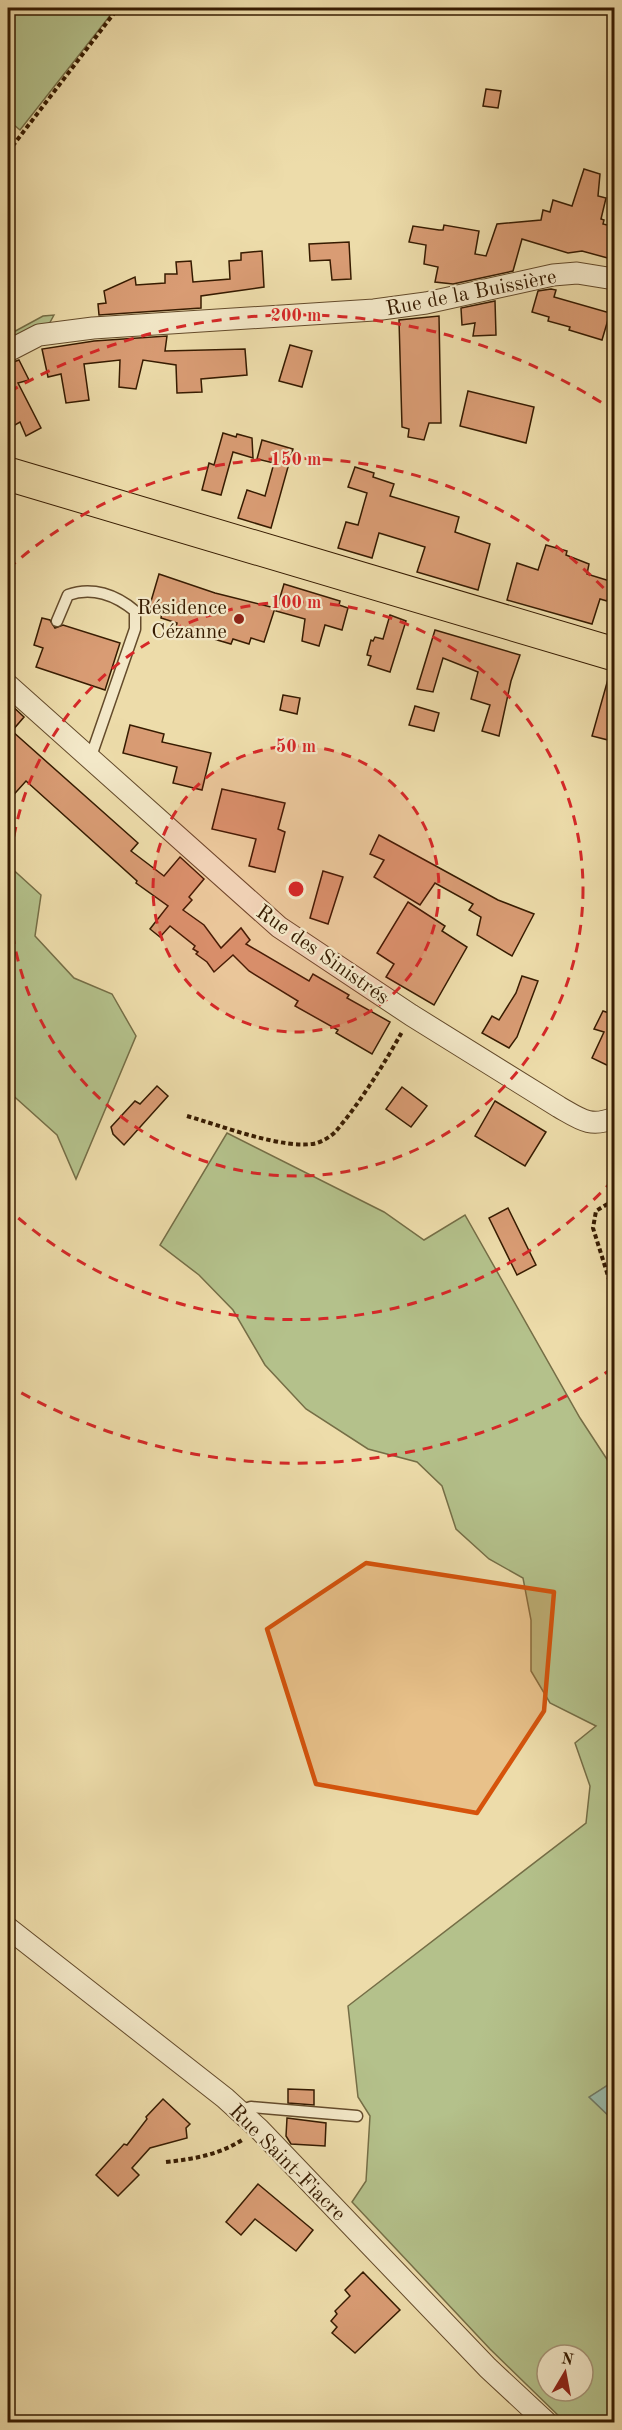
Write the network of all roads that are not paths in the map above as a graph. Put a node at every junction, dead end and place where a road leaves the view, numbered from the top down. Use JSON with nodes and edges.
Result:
{"nodes":[{"id":1,"x":615,"y":279,"type":"edge"},
{"id":2,"x":8,"y":351,"type":"edge"},
{"id":3,"x":8,"y":474,"type":"edge"},
{"id":4,"x":57,"y":621,"type":"dead end"},
{"id":5,"x":615,"y":654,"type":"edge"},
{"id":6,"x":8,"y":685,"type":"edge"},
{"id":7,"x":90,"y":759,"type":"junction"},
{"id":8,"x":615,"y":1118,"type":"edge"},
{"id":9,"x":8,"y":1928,"type":"edge"},
{"id":10,"x":239,"y":2111,"type":"junction"},
{"id":11,"x":357,"y":2116,"type":"dead end"},
{"id":12,"x":546,"y":2422,"type":"edge"}],
"edges":[{"from":1,"to":2,"type":"street","name":"Rue de la Buissière"},
{"from":3,"to":5,"type":"main road"},
{"from":4,"to":7,"type":"lane"},
{"from":6,"to":7,"type":"street","name":"Rue des Sinistrés"},
{"from":7,"to":8,"type":"street","name":"Rue des Sinistrés"},
{"from":9,"to":10,"type":"street","name":"Rue Saint-Fiacre"},
{"from":10,"to":11,"type":"lane"},
{"from":10,"to":12,"type":"street","name":"Rue Saint-Fiacre"}]}
